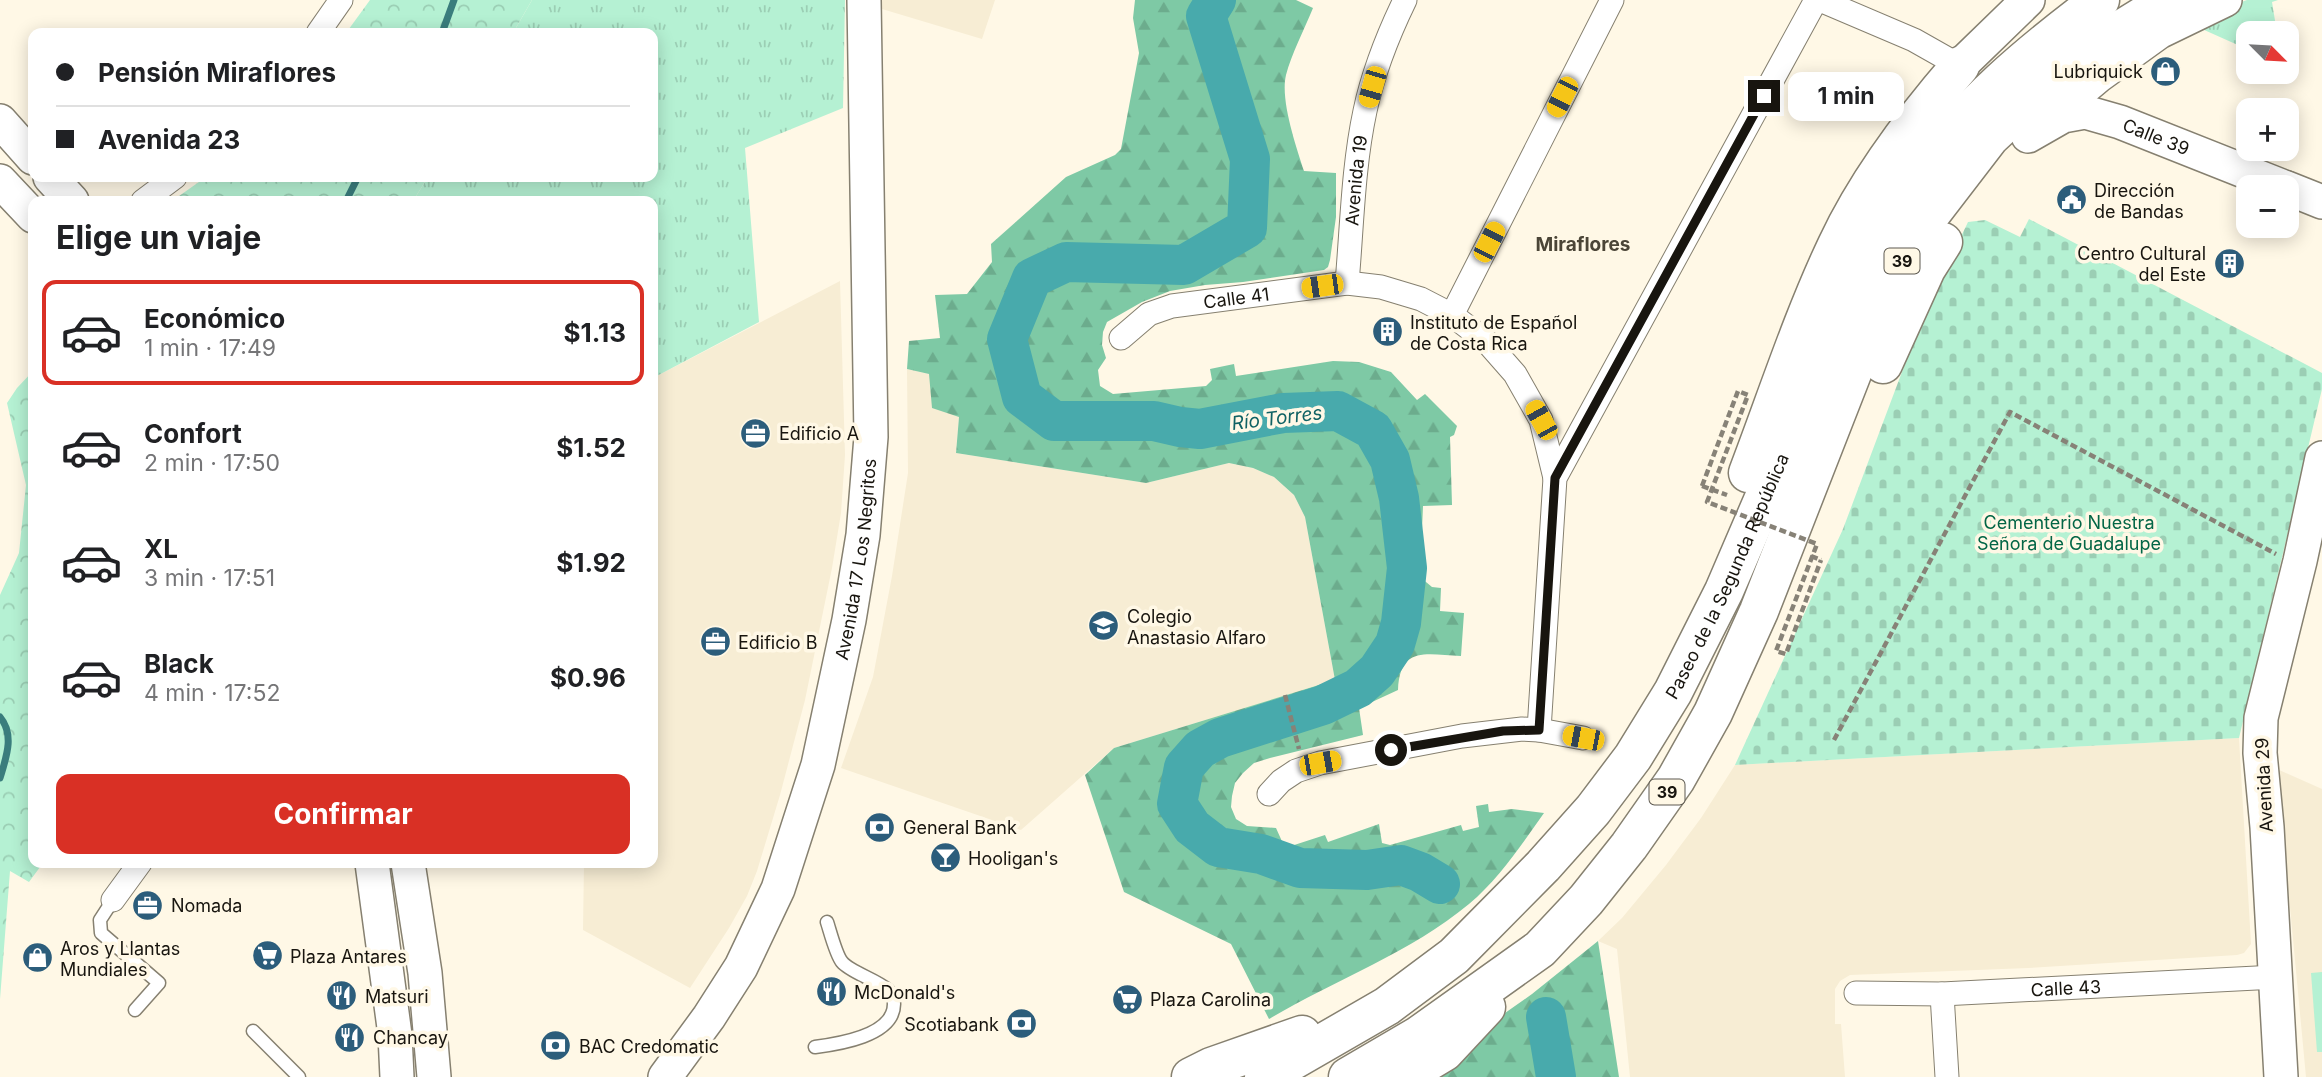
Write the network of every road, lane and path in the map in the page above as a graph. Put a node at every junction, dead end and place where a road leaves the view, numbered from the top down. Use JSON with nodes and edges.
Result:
{"nodes":[{"id":1,"x":341,"y":0,"type":"edge"},
{"id":2,"x":864,"y":0,"type":"edge"},
{"id":3,"x":1405,"y":0,"type":"edge"},
{"id":4,"x":1612,"y":0,"type":"edge"},
{"id":5,"x":1818,"y":0,"type":"edge"},
{"id":6,"x":2028,"y":0,"type":"edge"},
{"id":7,"x":2100,"y":0,"type":"edge"},
{"id":8,"x":2169,"y":0,"type":"edge"},
{"id":9,"x":2225,"y":0,"type":"edge"},
{"id":10,"x":321,"y":28,"type":"edge"},
{"id":11,"x":1960,"y":66,"type":"junction"},
{"id":12,"x":0,"y":121,"type":"edge"},
{"id":13,"x":2028,"y":136,"type":"junction"},
{"id":14,"x":28,"y":152,"type":"edge"},
{"id":15,"x":2253,"y":175,"type":"edge"},
{"id":16,"x":0,"y":181,"type":"edge"},
{"id":17,"x":55,"y":182,"type":"edge"},
{"id":18,"x":168,"y":182,"type":"edge"},
{"id":19,"x":2299,"y":193,"type":"edge"},
{"id":20,"x":67,"y":196,"type":"edge"},
{"id":21,"x":150,"y":196,"type":"edge"},
{"id":22,"x":2322,"y":202,"type":"edge"},
{"id":23,"x":28,"y":211,"type":"edge"},
{"id":24,"x":1347,"y":283,"type":"junction"},
{"id":25,"x":1451,"y":315,"type":"junction"},
{"id":26,"x":1121,"y":338,"type":"dead end"},
{"id":27,"x":2322,"y":458,"type":"edge"},
{"id":28,"x":1555,"y":478,"type":"junction"},
{"id":29,"x":1738,"y":500,"type":"junction"},
{"id":30,"x":2311,"y":560,"type":"edge"},
{"id":31,"x":1821,"y":561,"type":"dead end"},
{"id":32,"x":1724,"y":591,"type":"junction"},
{"id":33,"x":1759,"y":611,"type":"junction"},
{"id":34,"x":1285,"y":695,"type":"dead end"},
{"id":35,"x":1539,"y":730,"type":"junction"},
{"id":36,"x":1583,"y":738,"type":"dead end"},
{"id":37,"x":1834,"y":740,"type":"dead end"},
{"id":38,"x":1299,"y":751,"type":"dead end"},
{"id":39,"x":1269,"y":794,"type":"dead end"},
{"id":40,"x":137,"y":868,"type":"edge"},
{"id":41,"x":373,"y":868,"type":"edge"},
{"id":42,"x":409,"y":868,"type":"edge"},
{"id":43,"x":113,"y":900,"type":"joint"},
{"id":44,"x":827,"y":922,"type":"dead end"},
{"id":45,"x":1540,"y":949,"type":"junction"},
{"id":46,"x":2276,"y":977,"type":"junction"},
{"id":47,"x":1856,"y":993,"type":"dead end"},
{"id":48,"x":1941,"y":995,"type":"junction"},
{"id":49,"x":1387,"y":1006,"type":"junction"},
{"id":50,"x":135,"y":1010,"type":"dead end"},
{"id":51,"x":253,"y":1031,"type":"dead end"},
{"id":52,"x":815,"y":1048,"type":"dead end"},
{"id":53,"x":433,"y":1066,"type":"edge"},
{"id":54,"x":392,"y":1071,"type":"edge"},
{"id":55,"x":299,"y":1077,"type":"edge"},
{"id":56,"x":665,"y":1077,"type":"edge"},
{"id":57,"x":1191,"y":1077,"type":"edge"},
{"id":58,"x":1264,"y":1077,"type":"edge"},
{"id":59,"x":1348,"y":1077,"type":"edge"},
{"id":60,"x":1402,"y":1077,"type":"edge"},
{"id":61,"x":1947,"y":1077,"type":"edge"},
{"id":62,"x":2281,"y":1077,"type":"edge"}],
"edges":[{"from":1,"to":10,"type":"street"},
{"from":2,"to":56,"type":"street","name":"Avenida 17 Los Negritos"},
{"from":3,"to":24,"type":"street","name":"Avenida 19"},
{"from":4,"to":25,"type":"street"},
{"from":5,"to":11,"type":"street"},
{"from":5,"to":28,"type":"street"},
{"from":6,"to":11,"type":"street"},
{"from":7,"to":32,"type":"highway","name":"Paseo de la Segunda República","number":"39"},
{"from":8,"to":33,"type":"highway","name":"Paseo de la Segunda República","number":"39"},
{"from":9,"to":13,"type":"street"},
{"from":11,"to":29,"type":"highway"},
{"from":12,"to":14,"type":"street"},
{"from":13,"to":15,"type":"street","name":"Calle 39"},
{"from":13,"to":33,"type":"highway"},
{"from":16,"to":23,"type":"street"},
{"from":17,"to":20,"type":"street"},
{"from":18,"to":21,"type":"street"},
{"from":19,"to":22,"type":"street","name":"Calle 39"},
{"from":24,"to":25,"type":"street","name":"Calle 41"},
{"from":24,"to":26,"type":"street","name":"Calle 41"},
{"from":25,"to":28,"type":"street","name":"Calle 41"},
{"from":27,"to":30,"type":"street","name":"Avenida 29"},
{"from":28,"to":35,"type":"street"},
{"from":29,"to":31,"type":"path","bridge":true},
{"from":29,"to":32,"type":"highway"},
{"from":30,"to":37,"type":"path"},
{"from":30,"to":46,"type":"street","name":"Avenida 29"},
{"from":32,"to":49,"type":"highway","name":"Paseo de la Segunda República","number":"39"},
{"from":33,"to":45,"type":"highway","name":"Paseo de la Segunda República","number":"39"},
{"from":34,"to":38,"type":"path"},
{"from":35,"to":36,"type":"street"},
{"from":35,"to":39,"type":"street"},
{"from":40,"to":43,"type":"street"},
{"from":41,"to":54,"type":"street"},
{"from":42,"to":53,"type":"street"},
{"from":43,"to":50,"type":"lane"},
{"from":44,"to":52,"type":"lane"},
{"from":45,"to":59,"type":"highway","name":"Paseo de la Segunda República","number":"39"},
{"from":45,"to":60,"type":"highway"},
{"from":46,"to":48,"type":"street","name":"Calle 43"},
{"from":46,"to":62,"type":"street","name":"Avenida 29"},
{"from":47,"to":48,"type":"street","name":"Calle 43"},
{"from":48,"to":61,"type":"street"},
{"from":49,"to":57,"type":"highway"},
{"from":49,"to":58,"type":"highway","name":"Paseo de la Segunda República","number":"39"},
{"from":51,"to":55,"type":"lane"},
{"from":53,"to":54,"type":"street"}]}
